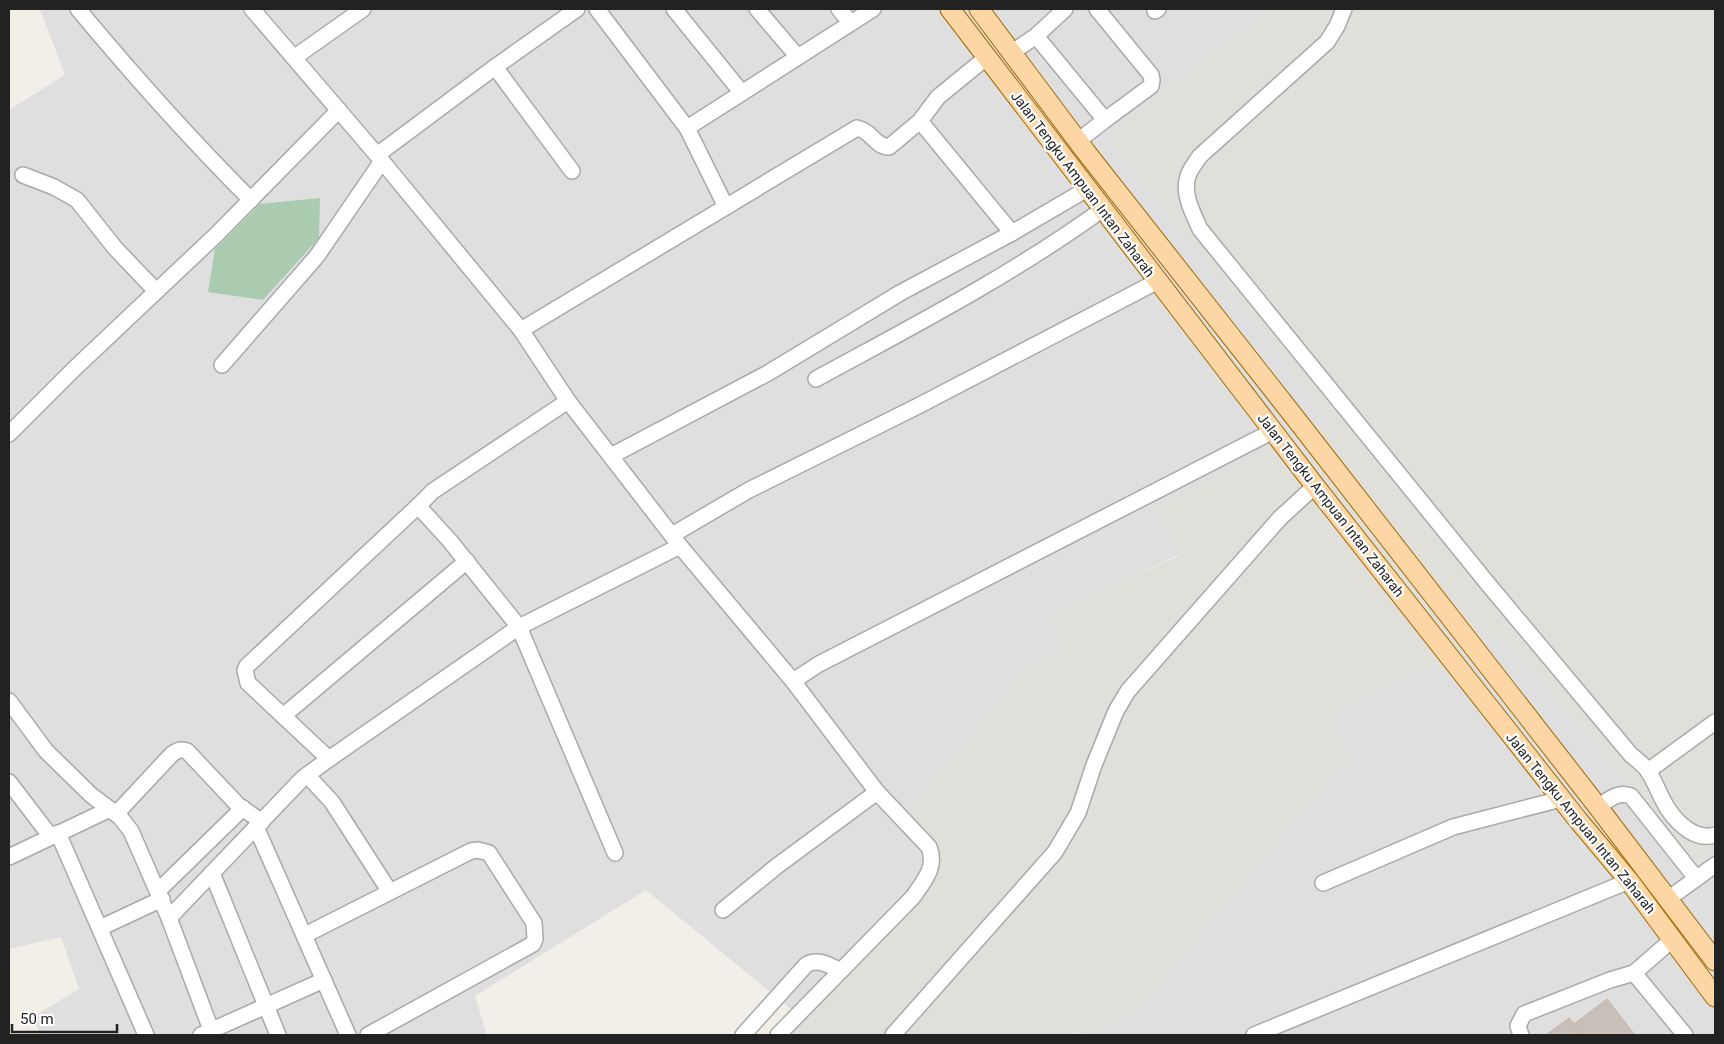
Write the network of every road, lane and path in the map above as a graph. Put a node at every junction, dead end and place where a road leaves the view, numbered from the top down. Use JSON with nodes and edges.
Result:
{"nodes":[{"id":1,"x":78,"y":9,"type":"edge"},
{"id":2,"x":252,"y":9,"type":"edge"},
{"id":3,"x":363,"y":9,"type":"edge"},
{"id":4,"x":577,"y":9,"type":"edge"},
{"id":5,"x":597,"y":9,"type":"edge"},
{"id":6,"x":674,"y":9,"type":"edge"},
{"id":7,"x":757,"y":9,"type":"edge"},
{"id":8,"x":839,"y":9,"type":"edge"},
{"id":9,"x":873,"y":9,"type":"edge"},
{"id":10,"x":950,"y":9,"type":"edge"},
{"id":11,"x":978,"y":9,"type":"edge"},
{"id":12,"x":1065,"y":9,"type":"edge"},
{"id":13,"x":1098,"y":9,"type":"edge"},
{"id":14,"x":1344,"y":9,"type":"edge"},
{"id":15,"x":851,"y":23,"type":"junction"},
{"id":16,"x":1036,"y":36,"type":"junction"},
{"id":17,"x":1012,"y":53,"type":"junction"},
{"id":18,"x":295,"y":57,"type":"junction"},
{"id":19,"x":798,"y":57,"type":"junction"},
{"id":20,"x":987,"y":57,"type":"junction"},
{"id":21,"x":494,"y":67,"type":"junction"},
{"id":22,"x":742,"y":93,"type":"junction"},
{"id":23,"x":339,"y":110,"type":"junction"},
{"id":24,"x":1105,"y":120,"type":"junction"},
{"id":25,"x":920,"y":121,"type":"junction"},
{"id":26,"x":687,"y":128,"type":"junction"},
{"id":27,"x":1078,"y":141,"type":"junction"},
{"id":28,"x":380,"y":158,"type":"junction"},
{"id":29,"x":572,"y":171,"type":"dead end"},
{"id":30,"x":22,"y":174,"type":"dead end"},
{"id":31,"x":1087,"y":189,"type":"junction"},
{"id":32,"x":251,"y":200,"type":"junction"},
{"id":33,"x":726,"y":207,"type":"junction"},
{"id":34,"x":1103,"y":210,"type":"junction"},
{"id":35,"x":1012,"y":233,"type":"junction"},
{"id":36,"x":1158,"y":281,"type":"junction"},
{"id":37,"x":156,"y":292,"type":"junction"},
{"id":38,"x":521,"y":330,"type":"junction"},
{"id":39,"x":222,"y":365,"type":"dead end"},
{"id":40,"x":816,"y":379,"type":"dead end"},
{"id":41,"x":568,"y":401,"type":"junction"},
{"id":42,"x":1296,"y":419,"type":"junction"},
{"id":43,"x":1273,"y":431,"type":"junction"},
{"id":44,"x":9,"y":434,"type":"edge"},
{"id":45,"x":611,"y":456,"type":"junction"},
{"id":46,"x":1315,"y":486,"type":"junction"},
{"id":47,"x":418,"y":506,"type":"junction"},
{"id":48,"x":676,"y":540,"type":"junction"},
{"id":49,"x":467,"y":561,"type":"junction"},
{"id":50,"x":518,"y":627,"type":"junction"},
{"id":51,"x":793,"y":681,"type":"junction"},
{"id":52,"x":9,"y":701,"type":"edge"},
{"id":53,"x":283,"y":716,"type":"junction"},
{"id":54,"x":1715,"y":722,"type":"edge"},
{"id":55,"x":329,"y":759,"type":"junction"},
{"id":56,"x":1648,"y":771,"type":"junction"},
{"id":57,"x":307,"y":775,"type":"junction"},
{"id":58,"x":9,"y":782,"type":"edge"},
{"id":59,"x":877,"y":792,"type":"junction"},
{"id":60,"x":1561,"y":799,"type":"junction"},
{"id":61,"x":1598,"y":807,"type":"junction"},
{"id":62,"x":242,"y":808,"type":"junction"},
{"id":63,"x":113,"y":811,"type":"junction"},
{"id":64,"x":1578,"y":820,"type":"junction"},
{"id":65,"x":259,"y":824,"type":"junction"},
{"id":66,"x":54,"y":835,"type":"junction"},
{"id":67,"x":1715,"y":835,"type":"edge"},
{"id":68,"x":615,"y":853,"type":"dead end"},
{"id":69,"x":9,"y":857,"type":"edge"},
{"id":70,"x":1715,"y":865,"type":"edge"},
{"id":71,"x":212,"y":873,"type":"junction"},
{"id":72,"x":1696,"y":878,"type":"junction"},
{"id":73,"x":1629,"y":881,"type":"junction"},
{"id":74,"x":1323,"y":883,"type":"dead end"},
{"id":75,"x":390,"y":892,"type":"junction"},
{"id":76,"x":160,"y":895,"type":"junction"},
{"id":77,"x":1668,"y":899,"type":"junction"},
{"id":78,"x":723,"y":910,"type":"dead end"},
{"id":79,"x":169,"y":918,"type":"junction"},
{"id":80,"x":100,"y":928,"type":"junction"},
{"id":81,"x":305,"y":935,"type":"junction"},
{"id":82,"x":1673,"y":939,"type":"junction"},
{"id":83,"x":1715,"y":961,"type":"edge"},
{"id":84,"x":839,"y":970,"type":"junction"},
{"id":85,"x":1634,"y":973,"type":"junction"},
{"id":86,"x":324,"y":980,"type":"junction"},
{"id":87,"x":1715,"y":997,"type":"edge"},
{"id":88,"x":266,"y":1006,"type":"junction"},
{"id":89,"x":208,"y":1034,"type":"edge"},
{"id":90,"x":146,"y":1035,"type":"edge"},
{"id":91,"x":278,"y":1035,"type":"edge"},
{"id":92,"x":348,"y":1035,"type":"edge"},
{"id":93,"x":368,"y":1035,"type":"edge"},
{"id":94,"x":743,"y":1035,"type":"edge"},
{"id":95,"x":778,"y":1035,"type":"edge"},
{"id":96,"x":893,"y":1035,"type":"edge"},
{"id":97,"x":1254,"y":1035,"type":"edge"},
{"id":98,"x":1521,"y":1035,"type":"edge"},
{"id":99,"x":1685,"y":1035,"type":"edge"}],
"edges":[{"from":1,"to":32,"type":"street"},
{"from":2,"to":18,"type":"street"},
{"from":3,"to":18,"type":"street"},
{"from":4,"to":21,"type":"street"},
{"from":5,"to":26,"type":"street"},
{"from":6,"to":22,"type":"street"},
{"from":7,"to":19,"type":"street"},
{"from":8,"to":15,"type":"street"},
{"from":9,"to":15,"type":"street"},
{"from":10,"to":20,"type":"main road","name":"Jalan Tengku Ampuan Intan Zaharah"},
{"from":11,"to":17,"type":"main road","name":"Jalan Tengku Ampuan Intan Zaharah"},
{"from":12,"to":16,"type":"street"},
{"from":13,"to":24,"type":"street"},
{"from":14,"to":56,"type":"street"},
{"from":15,"to":19,"type":"street"},
{"from":16,"to":17,"type":"street"},
{"from":16,"to":24,"type":"street"},
{"from":17,"to":27,"type":"main road","name":"Jalan Tengku Ampuan Intan Zaharah"},
{"from":18,"to":23,"type":"street"},
{"from":19,"to":22,"type":"street"},
{"from":20,"to":25,"type":"street"},
{"from":20,"to":31,"type":"main road","name":"Jalan Tengku Ampuan Intan Zaharah"},
{"from":21,"to":28,"type":"street"},
{"from":21,"to":29,"type":"street"},
{"from":22,"to":26,"type":"street"},
{"from":23,"to":28,"type":"street"},
{"from":23,"to":32,"type":"street"},
{"from":24,"to":27,"type":"street"},
{"from":25,"to":33,"type":"street"},
{"from":25,"to":35,"type":"street"},
{"from":26,"to":33,"type":"street"},
{"from":27,"to":42,"type":"main road","name":"Jalan Tengku Ampuan Intan Zaharah"},
{"from":28,"to":38,"type":"street"},
{"from":28,"to":39,"type":"street"},
{"from":30,"to":37,"type":"street"},
{"from":31,"to":34,"type":"main road","name":"Jalan Tengku Ampuan Intan Zaharah"},
{"from":31,"to":35,"type":"street"},
{"from":32,"to":37,"type":"street"},
{"from":33,"to":38,"type":"street"},
{"from":34,"to":36,"type":"main road","name":"Jalan Tengku Ampuan Intan Zaharah"},
{"from":34,"to":40,"type":"street"},
{"from":35,"to":45,"type":"street"},
{"from":36,"to":43,"type":"main road","name":"Jalan Tengku Ampuan Intan Zaharah"},
{"from":36,"to":48,"type":"street"},
{"from":37,"to":44,"type":"street"},
{"from":38,"to":41,"type":"street"},
{"from":41,"to":45,"type":"street"},
{"from":41,"to":47,"type":"street"},
{"from":42,"to":43,"type":"main road"},
{"from":42,"to":61,"type":"main road","name":"Jalan Tengku Ampuan Intan Zaharah"},
{"from":43,"to":46,"type":"main road","name":"Jalan Tengku Ampuan Intan Zaharah"},
{"from":43,"to":51,"type":"street"},
{"from":45,"to":48,"type":"street"},
{"from":46,"to":60,"type":"main road","name":"Jalan Tengku Ampuan Intan Zaharah"},
{"from":46,"to":96,"type":"street"},
{"from":47,"to":49,"type":"street"},
{"from":47,"to":53,"type":"street"},
{"from":48,"to":50,"type":"street"},
{"from":48,"to":51,"type":"street"},
{"from":49,"to":50,"type":"street"},
{"from":49,"to":53,"type":"street"},
{"from":50,"to":55,"type":"street"},
{"from":50,"to":68,"type":"street"},
{"from":51,"to":59,"type":"street"},
{"from":52,"to":63,"type":"street"},
{"from":53,"to":55,"type":"street"},
{"from":54,"to":56,"type":"street"},
{"from":55,"to":57,"type":"street"},
{"from":56,"to":67,"type":"street"},
{"from":57,"to":65,"type":"street"},
{"from":57,"to":75,"type":"street"},
{"from":58,"to":66,"type":"street"},
{"from":59,"to":78,"type":"street"},
{"from":59,"to":84,"type":"street"},
{"from":60,"to":64,"type":"main road","name":"Jalan Tengku Ampuan Intan Zaharah"},
{"from":60,"to":74,"type":"street"},
{"from":61,"to":64,"type":"main road"},
{"from":61,"to":72,"type":"street"},
{"from":61,"to":77,"type":"main road","name":"Jalan Tengku Ampuan Intan Zaharah"},
{"from":62,"to":63,"type":"street"},
{"from":62,"to":65,"type":"street"},
{"from":62,"to":76,"type":"street"},
{"from":63,"to":66,"type":"street"},
{"from":63,"to":76,"type":"street"},
{"from":64,"to":73,"type":"main road","name":"Jalan Tengku Ampuan Intan Zaharah"},
{"from":65,"to":71,"type":"street"},
{"from":65,"to":81,"type":"street"},
{"from":66,"to":69,"type":"street"},
{"from":66,"to":80,"type":"street"},
{"from":70,"to":72,"type":"street"},
{"from":71,"to":79,"type":"street"},
{"from":71,"to":88,"type":"street"},
{"from":72,"to":77,"type":"street"},
{"from":73,"to":82,"type":"main road","name":"Jalan Tengku Ampuan Intan Zaharah"},
{"from":73,"to":97,"type":"street"},
{"from":75,"to":81,"type":"street"},
{"from":75,"to":93,"type":"street"},
{"from":76,"to":79,"type":"street"},
{"from":76,"to":80,"type":"street"},
{"from":77,"to":83,"type":"main road","name":"Jalan Tengku Ampuan Intan Zaharah"},
{"from":79,"to":89,"type":"street"},
{"from":80,"to":90,"type":"street"},
{"from":81,"to":86,"type":"street"},
{"from":82,"to":85,"type":"street"},
{"from":82,"to":87,"type":"main road","name":"Jalan Tengku Ampuan Intan Zaharah"},
{"from":84,"to":94,"type":"street"},
{"from":84,"to":95,"type":"street"},
{"from":85,"to":98,"type":"street"},
{"from":85,"to":99,"type":"street"},
{"from":86,"to":88,"type":"street"},
{"from":86,"to":92,"type":"street"},
{"from":88,"to":89,"type":"street"},
{"from":88,"to":91,"type":"street"}]}
